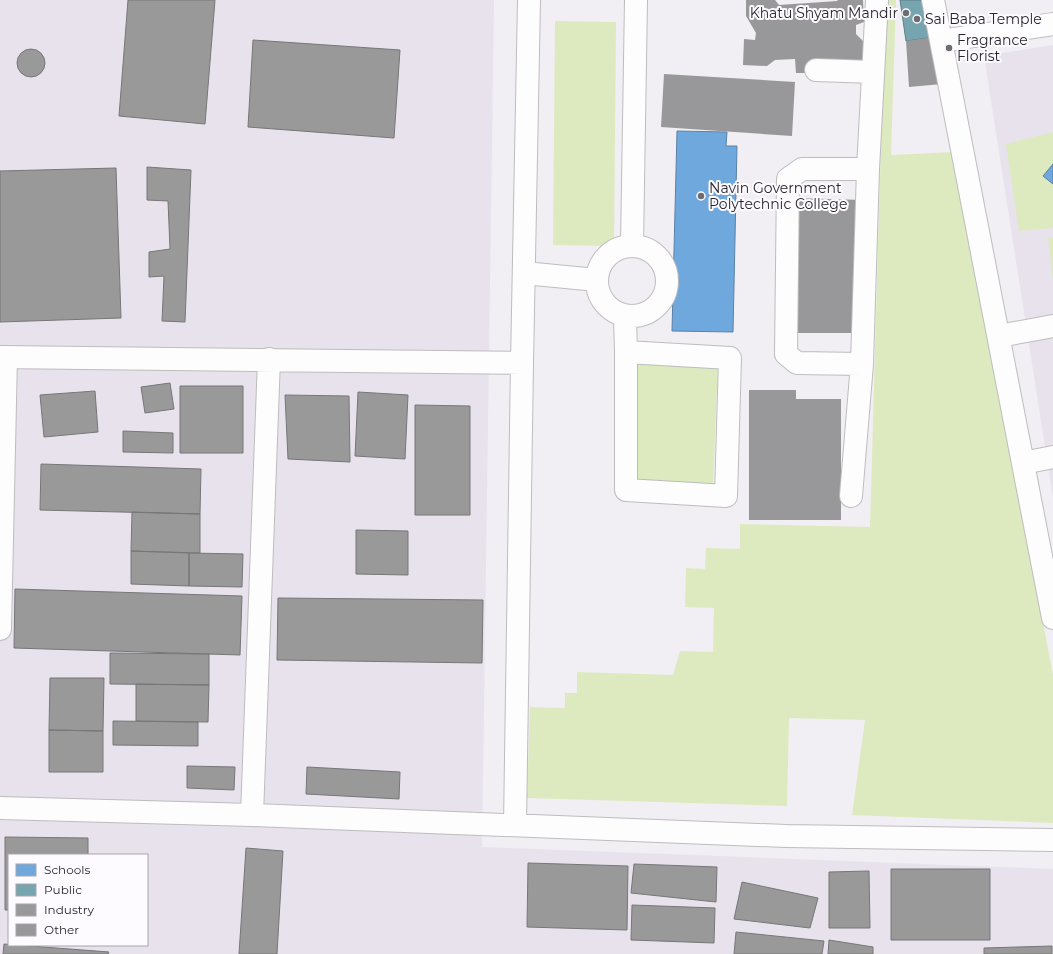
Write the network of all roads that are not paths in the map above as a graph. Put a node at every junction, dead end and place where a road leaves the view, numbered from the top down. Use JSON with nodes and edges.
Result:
{"nodes":[{"id":1,"x":530,"y":0,"type":"edge"},
{"id":2,"x":636,"y":0,"type":"edge"},
{"id":3,"x":877,"y":0,"type":"edge"},
{"id":4,"x":935,"y":0,"type":"edge"},
{"id":5,"x":1053,"y":24,"type":"edge"},
{"id":6,"x":941,"y":41,"type":"junction"},
{"id":7,"x":816,"y":70,"type":"dead end"},
{"id":8,"x":873,"y":72,"type":"junction"},
{"id":9,"x":868,"y":169,"type":"junction"},
{"id":10,"x":632,"y":245,"type":"junction"},
{"id":11,"x":524,"y":273,"type":"junction"},
{"id":12,"x":597,"y":280,"type":"junction"},
{"id":13,"x":625,"y":316,"type":"junction"},
{"id":14,"x":1053,"y":326,"type":"edge"},
{"id":15,"x":998,"y":336,"type":"junction"},
{"id":16,"x":626,"y":352,"type":"junction"},
{"id":17,"x":3,"y":357,"type":"edge"},
{"id":18,"x":269,"y":359,"type":"junction"},
{"id":19,"x":522,"y":363,"type":"junction"},
{"id":20,"x":862,"y":364,"type":"junction"},
{"id":21,"x":1053,"y":457,"type":"edge"},
{"id":22,"x":1023,"y":463,"type":"junction"},
{"id":23,"x":851,"y":496,"type":"dead end"},
{"id":24,"x":1052,"y":610,"type":"edge"},
{"id":25,"x":0,"y":629,"type":"edge"},
{"id":26,"x":0,"y":808,"type":"edge"},
{"id":27,"x":252,"y":815,"type":"junction"},
{"id":28,"x":515,"y":825,"type":"junction"},
{"id":29,"x":1053,"y":840,"type":"edge"}],
"edges":[{"from":1,"to":11,"type":"street"},
{"from":2,"to":10,"type":"street"},
{"from":3,"to":8,"type":"street"},
{"from":4,"to":6,"type":"street"},
{"from":5,"to":6,"type":"street"},
{"from":6,"to":15,"type":"street"},
{"from":7,"to":8,"type":"street"},
{"from":8,"to":9,"type":"street"},
{"from":9,"to":20,"type":"street"},
{"from":9,"to":20,"type":"street"},
{"from":10,"to":12,"type":"street"},
{"from":10,"to":13,"type":"street"},
{"from":11,"to":12,"type":"street"},
{"from":11,"to":19,"type":"street"},
{"from":12,"to":13,"type":"street"},
{"from":13,"to":16,"type":"street"},
{"from":14,"to":15,"type":"street"},
{"from":15,"to":22,"type":"street"},
{"from":16,"to":16,"type":"street"},
{"from":17,"to":18,"type":"street"},
{"from":17,"to":25,"type":"street"},
{"from":18,"to":19,"type":"street"},
{"from":18,"to":27,"type":"street"},
{"from":19,"to":28,"type":"street"},
{"from":20,"to":23,"type":"street"},
{"from":21,"to":22,"type":"street"},
{"from":22,"to":24,"type":"street"},
{"from":26,"to":27,"type":"street"},
{"from":27,"to":28,"type":"street"},
{"from":28,"to":29,"type":"street"}]}
